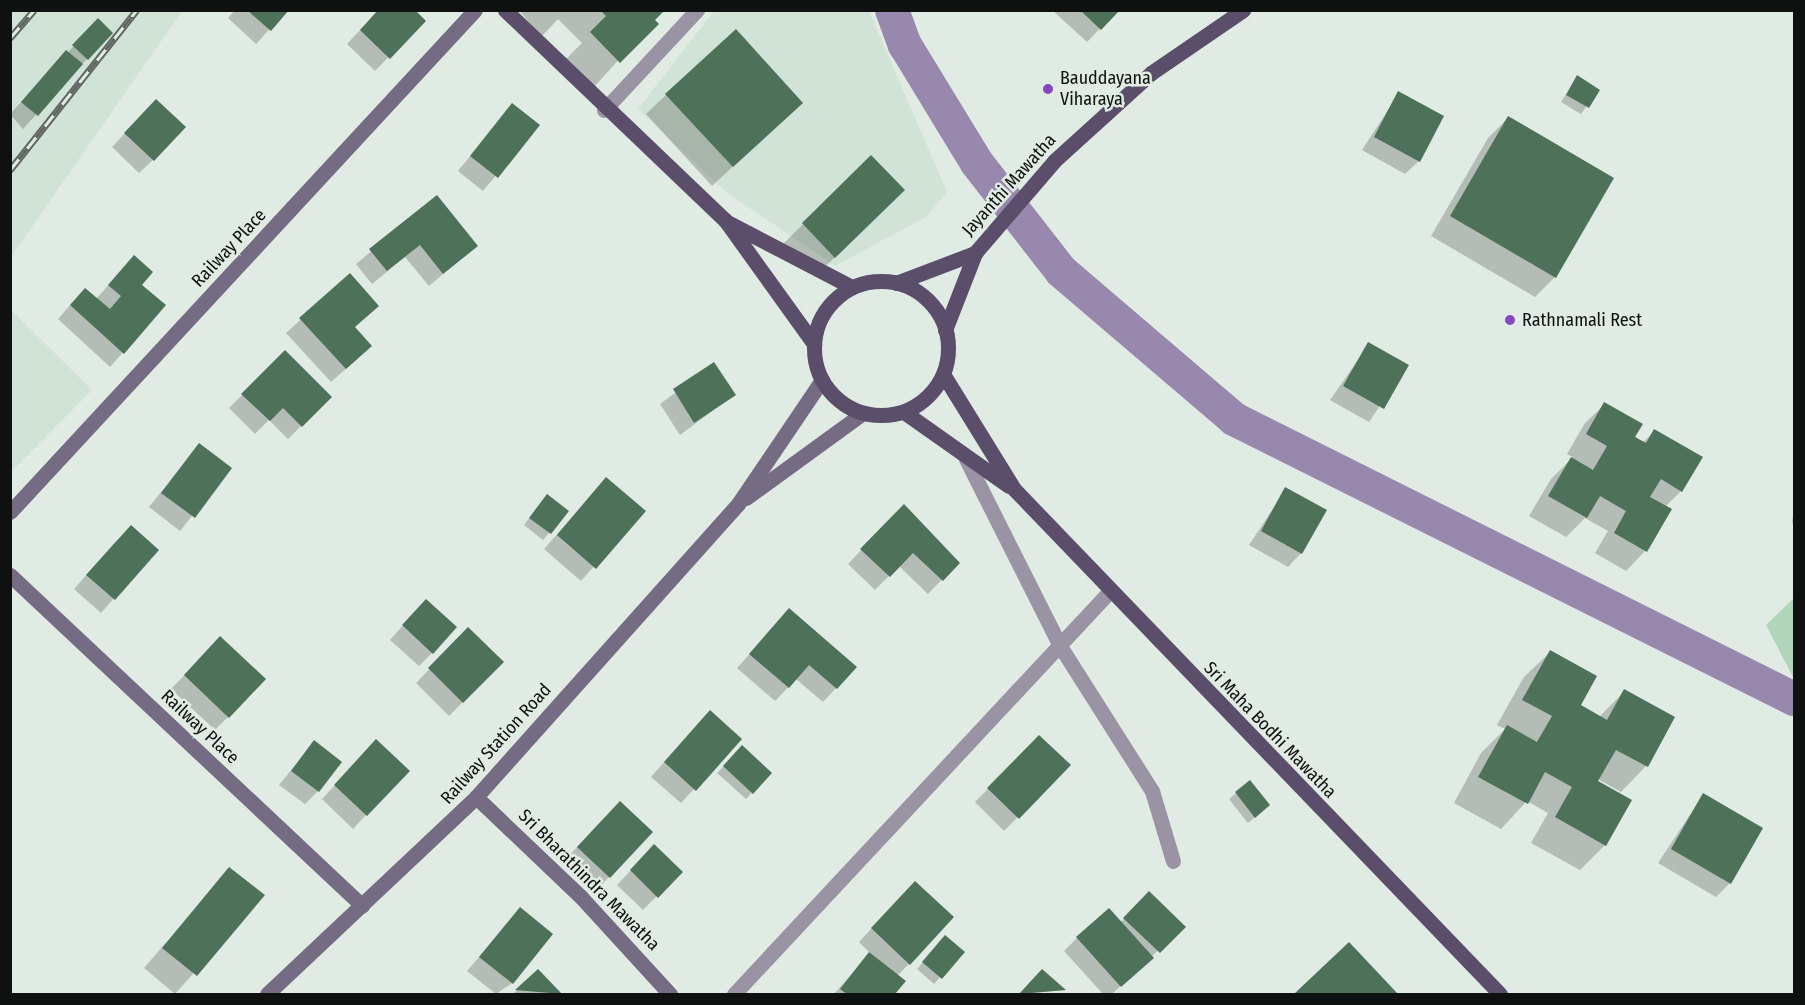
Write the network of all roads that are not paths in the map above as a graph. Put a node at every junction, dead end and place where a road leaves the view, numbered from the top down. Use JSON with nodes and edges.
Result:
{"nodes":[{"id":1,"x":475,"y":10,"type":"edge"},
{"id":2,"x":505,"y":10,"type":"edge"},
{"id":3,"x":697,"y":10,"type":"edge"},
{"id":4,"x":1243,"y":10,"type":"edge"},
{"id":5,"x":604,"y":110,"type":"junction"},
{"id":6,"x":725,"y":220,"type":"junction"},
{"id":7,"x":975,"y":253,"type":"junction"},
{"id":8,"x":896,"y":283,"type":"junction"},
{"id":9,"x":852,"y":287,"type":"junction"},
{"id":10,"x":945,"y":330,"type":"junction"},
{"id":11,"x":814,"y":344,"type":"junction"},
{"id":12,"x":943,"y":374,"type":"junction"},
{"id":13,"x":822,"y":380,"type":"junction"},
{"id":14,"x":904,"y":412,"type":"junction"},
{"id":15,"x":863,"y":413,"type":"junction"},
{"id":16,"x":966,"y":459,"type":"junction"},
{"id":17,"x":1014,"y":489,"type":"junction"},
{"id":18,"x":738,"y":504,"type":"junction"},
{"id":19,"x":10,"y":512,"type":"edge"},
{"id":20,"x":10,"y":575,"type":"edge"},
{"id":21,"x":1108,"y":592,"type":"junction"},
{"id":22,"x":1060,"y":646,"type":"junction"},
{"id":23,"x":477,"y":797,"type":"junction"},
{"id":24,"x":1173,"y":861,"type":"dead end"},
{"id":25,"x":362,"y":906,"type":"junction"},
{"id":26,"x":267,"y":994,"type":"edge"},
{"id":27,"x":670,"y":994,"type":"edge"},
{"id":28,"x":734,"y":994,"type":"edge"},
{"id":29,"x":1500,"y":994,"type":"edge"}],
"edges":[{"from":1,"to":19,"type":"main road","name":"Railway Place"},
{"from":2,"to":5,"type":"main road"},
{"from":3,"to":5,"type":"street"},
{"from":4,"to":7,"type":"main road","name":"Jayanthi Mawatha"},
{"from":5,"to":6,"type":"main road"},
{"from":6,"to":9,"type":"main road"},
{"from":6,"to":11,"type":"main road"},
{"from":7,"to":8,"type":"main road","name":"Jayanthi Mawatha"},
{"from":7,"to":10,"type":"main road","name":"Jayanthi Mawatha"},
{"from":8,"to":9,"type":"main road"},
{"from":8,"to":10,"type":"main road"},
{"from":9,"to":11,"type":"main road"},
{"from":10,"to":12,"type":"main road"},
{"from":11,"to":13,"type":"main road"},
{"from":12,"to":14,"type":"main road"},
{"from":12,"to":17,"type":"main road","name":"Sri Maha Bodhi Mawatha"},
{"from":13,"to":15,"type":"main road"},
{"from":13,"to":18,"type":"main road","name":"Railway Station Road"},
{"from":14,"to":15,"type":"main road"},
{"from":14,"to":16,"type":"main road","name":"Sri Maha Bodhi Mawatha"},
{"from":15,"to":18,"type":"main road","name":"Railway Station Road"},
{"from":16,"to":17,"type":"main road","name":"Sri Maha Bodhi Mawatha"},
{"from":16,"to":22,"type":"street"},
{"from":17,"to":21,"type":"main road","name":"Sri Maha Bodhi Mawatha"},
{"from":18,"to":23,"type":"main road","name":"Railway Station Road"},
{"from":20,"to":25,"type":"main road","name":"Railway Place"},
{"from":21,"to":22,"type":"street"},
{"from":21,"to":29,"type":"main road","name":"Sri Maha Bodhi Mawatha"},
{"from":22,"to":24,"type":"street"},
{"from":22,"to":28,"type":"street"},
{"from":23,"to":25,"type":"main road","name":"Railway Station Road"},
{"from":23,"to":27,"type":"main road","name":"Sri Bharathindra Mawatha"},
{"from":25,"to":26,"type":"main road","name":"Railway Station Road"}]}
